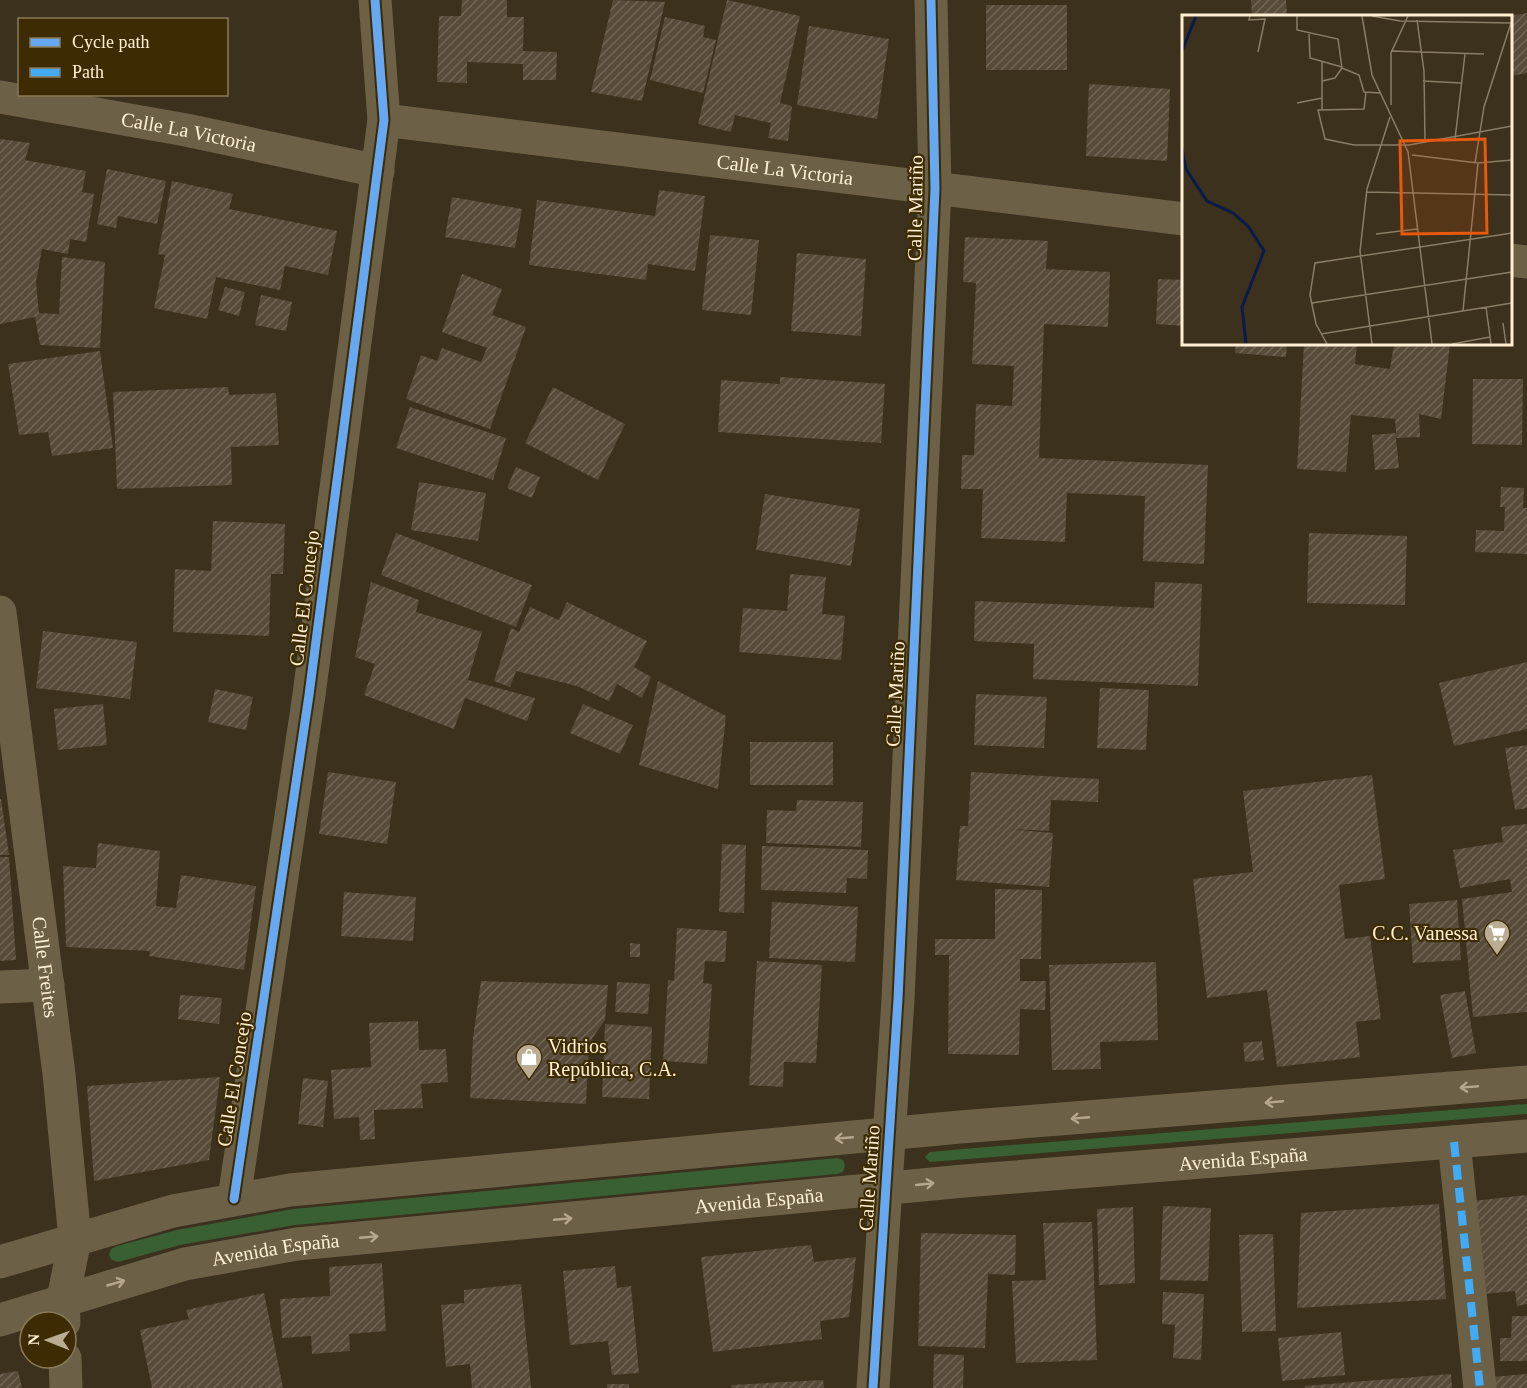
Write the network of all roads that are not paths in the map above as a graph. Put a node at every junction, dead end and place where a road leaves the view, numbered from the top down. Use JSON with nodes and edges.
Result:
{"nodes":[{"id":1,"x":375,"y":0,"type":"edge"},
{"id":2,"x":931,"y":0,"type":"edge"},
{"id":3,"x":0,"y":98,"type":"edge"},
{"id":4,"x":384,"y":120,"type":"junction"},
{"id":5,"x":378,"y":171,"type":"junction"},
{"id":6,"x":936,"y":189,"type":"junction"},
{"id":7,"x":1182,"y":219,"type":"edge"},
{"id":8,"x":1512,"y":260,"type":"edge"},
{"id":9,"x":1527,"y":262,"type":"edge"},
{"id":10,"x":0,"y":612,"type":"edge"},
{"id":11,"x":48,"y":985,"type":"junction"},
{"id":12,"x":0,"y":987,"type":"edge"},
{"id":13,"x":1527,"y":1082,"type":"edge"},
{"id":14,"x":890,"y":1134,"type":"junction"},
{"id":15,"x":1527,"y":1136,"type":"edge"},
{"id":16,"x":1454,"y":1142,"type":"junction"},
{"id":17,"x":886,"y":1188,"type":"junction"},
{"id":18,"x":234,"y":1199,"type":"junction"},
{"id":19,"x":75,"y":1239,"type":"junction"},
{"id":20,"x":0,"y":1262,"type":"edge"},
{"id":21,"x":64,"y":1310,"type":"edge"},
{"id":22,"x":18,"y":1317,"type":"edge"},
{"id":23,"x":0,"y":1320,"type":"edge"},
{"id":24,"x":65,"y":1370,"type":"edge"},
{"id":25,"x":66,"y":1388,"type":"edge"},
{"id":26,"x":873,"y":1388,"type":"edge"},
{"id":27,"x":1480,"y":1388,"type":"edge"}],
"edges":[{"from":1,"to":4,"type":"street","name":"Calle El Concejo"},
{"from":2,"to":6,"type":"street","name":"Calle Mariño"},
{"from":3,"to":5,"type":"street","name":"Calle La Victoria"},
{"from":4,"to":5,"type":"street","name":"Calle El Concejo"},
{"from":4,"to":6,"type":"street","name":"Calle La Victoria"},
{"from":5,"to":18,"type":"street","name":"Calle El Concejo"},
{"from":6,"to":7,"type":"street","name":"Calle La Victoria"},
{"from":6,"to":14,"type":"street","name":"Calle Mariño"},
{"from":8,"to":9,"type":"street"},
{"from":10,"to":11,"type":"street","name":"Calle Freites"},
{"from":11,"to":12,"type":"street"},
{"from":11,"to":19,"type":"street","name":"Calle Freites"},
{"from":13,"to":14,"type":"street","one_way":true},
{"from":14,"to":17,"type":"street","name":"Calle Mariño"},
{"from":14,"to":18,"type":"street","one_way":true},
{"from":15,"to":16,"type":"street","name":"Avenida España"},
{"from":17,"to":16,"type":"street","name":"Avenida España","one_way":true},
{"from":16,"to":27,"type":"street"},
{"from":21,"to":17,"type":"street","name":"Avenida España","one_way":true},
{"from":17,"to":26,"type":"street","name":"Calle Mariño"},
{"from":18,"to":19,"type":"street"},
{"from":19,"to":20,"type":"street"},
{"from":19,"to":21,"type":"street","name":"Calle Freites"},
{"from":22,"to":23,"type":"street","name":"Avenida España"},
{"from":24,"to":25,"type":"street"}]}
